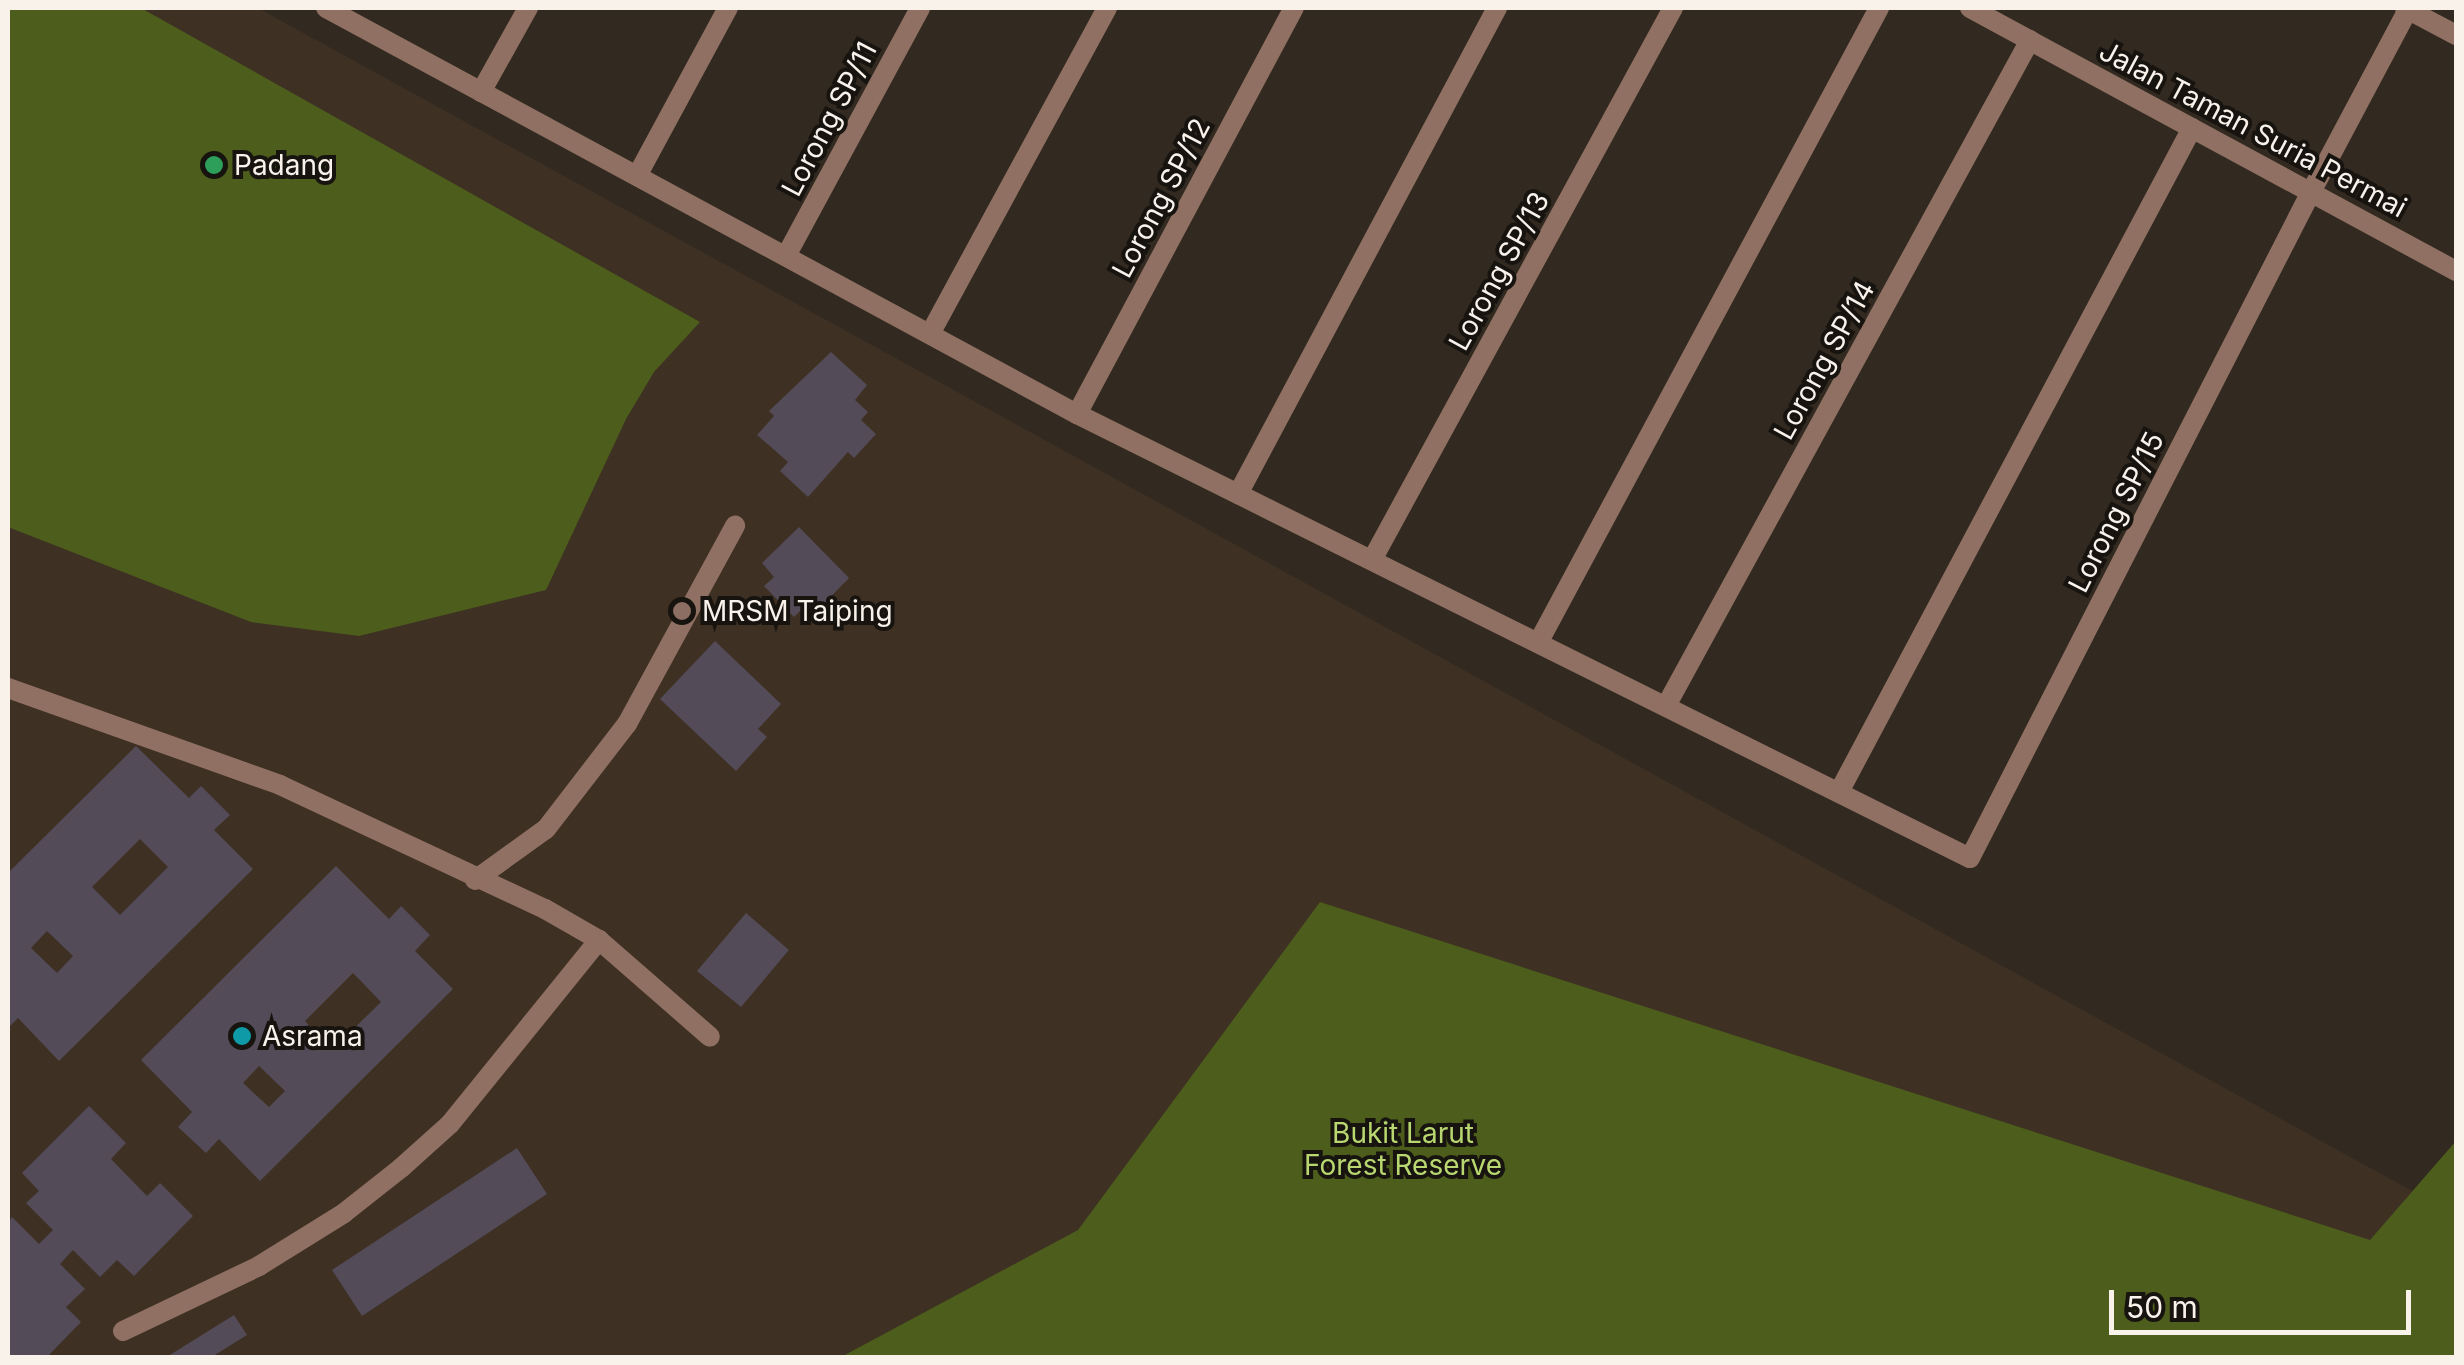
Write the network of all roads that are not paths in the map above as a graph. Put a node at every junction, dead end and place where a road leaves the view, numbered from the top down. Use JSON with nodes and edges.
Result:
{"nodes":[{"id":1,"x":528,"y":8,"type":"edge"},
{"id":2,"x":728,"y":8,"type":"edge"},
{"id":3,"x":920,"y":8,"type":"edge"},
{"id":4,"x":1107,"y":8,"type":"edge"},
{"id":5,"x":1294,"y":8,"type":"edge"},
{"id":6,"x":1497,"y":8,"type":"edge"},
{"id":7,"x":1673,"y":8,"type":"edge"},
{"id":8,"x":1879,"y":8,"type":"edge"},
{"id":9,"x":1970,"y":8,"type":"edge"},
{"id":10,"x":2407,"y":8,"type":"edge"},
{"id":11,"x":336,"y":10,"type":"edge"},
{"id":12,"x":2456,"y":36,"type":"edge"},
{"id":13,"x":2030,"y":40,"type":"junction"},
{"id":14,"x":482,"y":92,"type":"junction"},
{"id":15,"x":2192,"y":128,"type":"junction"},
{"id":16,"x":637,"y":176,"type":"junction"},
{"id":17,"x":2311,"y":192,"type":"junction"},
{"id":18,"x":786,"y":256,"type":"junction"},
{"id":19,"x":2456,"y":271,"type":"edge"},
{"id":20,"x":930,"y":334,"type":"junction"},
{"id":21,"x":1076,"y":414,"type":"junction"},
{"id":22,"x":1238,"y":494,"type":"junction"},
{"id":23,"x":734,"y":526,"type":"dead end"},
{"id":24,"x":1372,"y":560,"type":"junction"},
{"id":25,"x":1538,"y":643,"type":"junction"},
{"id":26,"x":8,"y":688,"type":"edge"},
{"id":27,"x":1666,"y":706,"type":"junction"},
{"id":28,"x":1839,"y":792,"type":"junction"},
{"id":29,"x":474,"y":880,"type":"junction"},
{"id":30,"x":599,"y":940,"type":"junction"},
{"id":31,"x":710,"y":1036,"type":"dead end"},
{"id":32,"x":123,"y":1331,"type":"dead end"}],
"edges":[{"from":1,"to":14,"type":"street"},
{"from":2,"to":16,"type":"street"},
{"from":3,"to":18,"type":"street","name":"Lorong SP/11"},
{"from":4,"to":20,"type":"street"},
{"from":5,"to":21,"type":"street","name":"Lorong SP/12"},
{"from":6,"to":22,"type":"street"},
{"from":7,"to":24,"type":"street","name":"Lorong SP/13"},
{"from":8,"to":25,"type":"street"},
{"from":9,"to":13,"type":"street","name":"Jalan Taman Suria Permai"},
{"from":10,"to":12,"type":"street"},
{"from":10,"to":17,"type":"street","name":"Lorong SP/15"},
{"from":11,"to":14,"type":"street"},
{"from":13,"to":15,"type":"street","name":"Jalan Taman Suria Permai"},
{"from":13,"to":27,"type":"street","name":"Lorong SP/14"},
{"from":14,"to":16,"type":"street"},
{"from":15,"to":17,"type":"street","name":"Jalan Taman Suria Permai"},
{"from":15,"to":28,"type":"street"},
{"from":16,"to":18,"type":"street"},
{"from":17,"to":19,"type":"street","name":"Jalan Taman Suria Permai"},
{"from":17,"to":28,"type":"street","name":"Lorong SP/15"},
{"from":18,"to":20,"type":"street"},
{"from":20,"to":21,"type":"street"},
{"from":21,"to":22,"type":"street"},
{"from":22,"to":24,"type":"street"},
{"from":23,"to":29,"type":"street"},
{"from":24,"to":25,"type":"street"},
{"from":25,"to":27,"type":"street"},
{"from":26,"to":29,"type":"street"},
{"from":27,"to":28,"type":"street"},
{"from":29,"to":30,"type":"street"},
{"from":30,"to":31,"type":"street"},
{"from":30,"to":32,"type":"street"}]}
